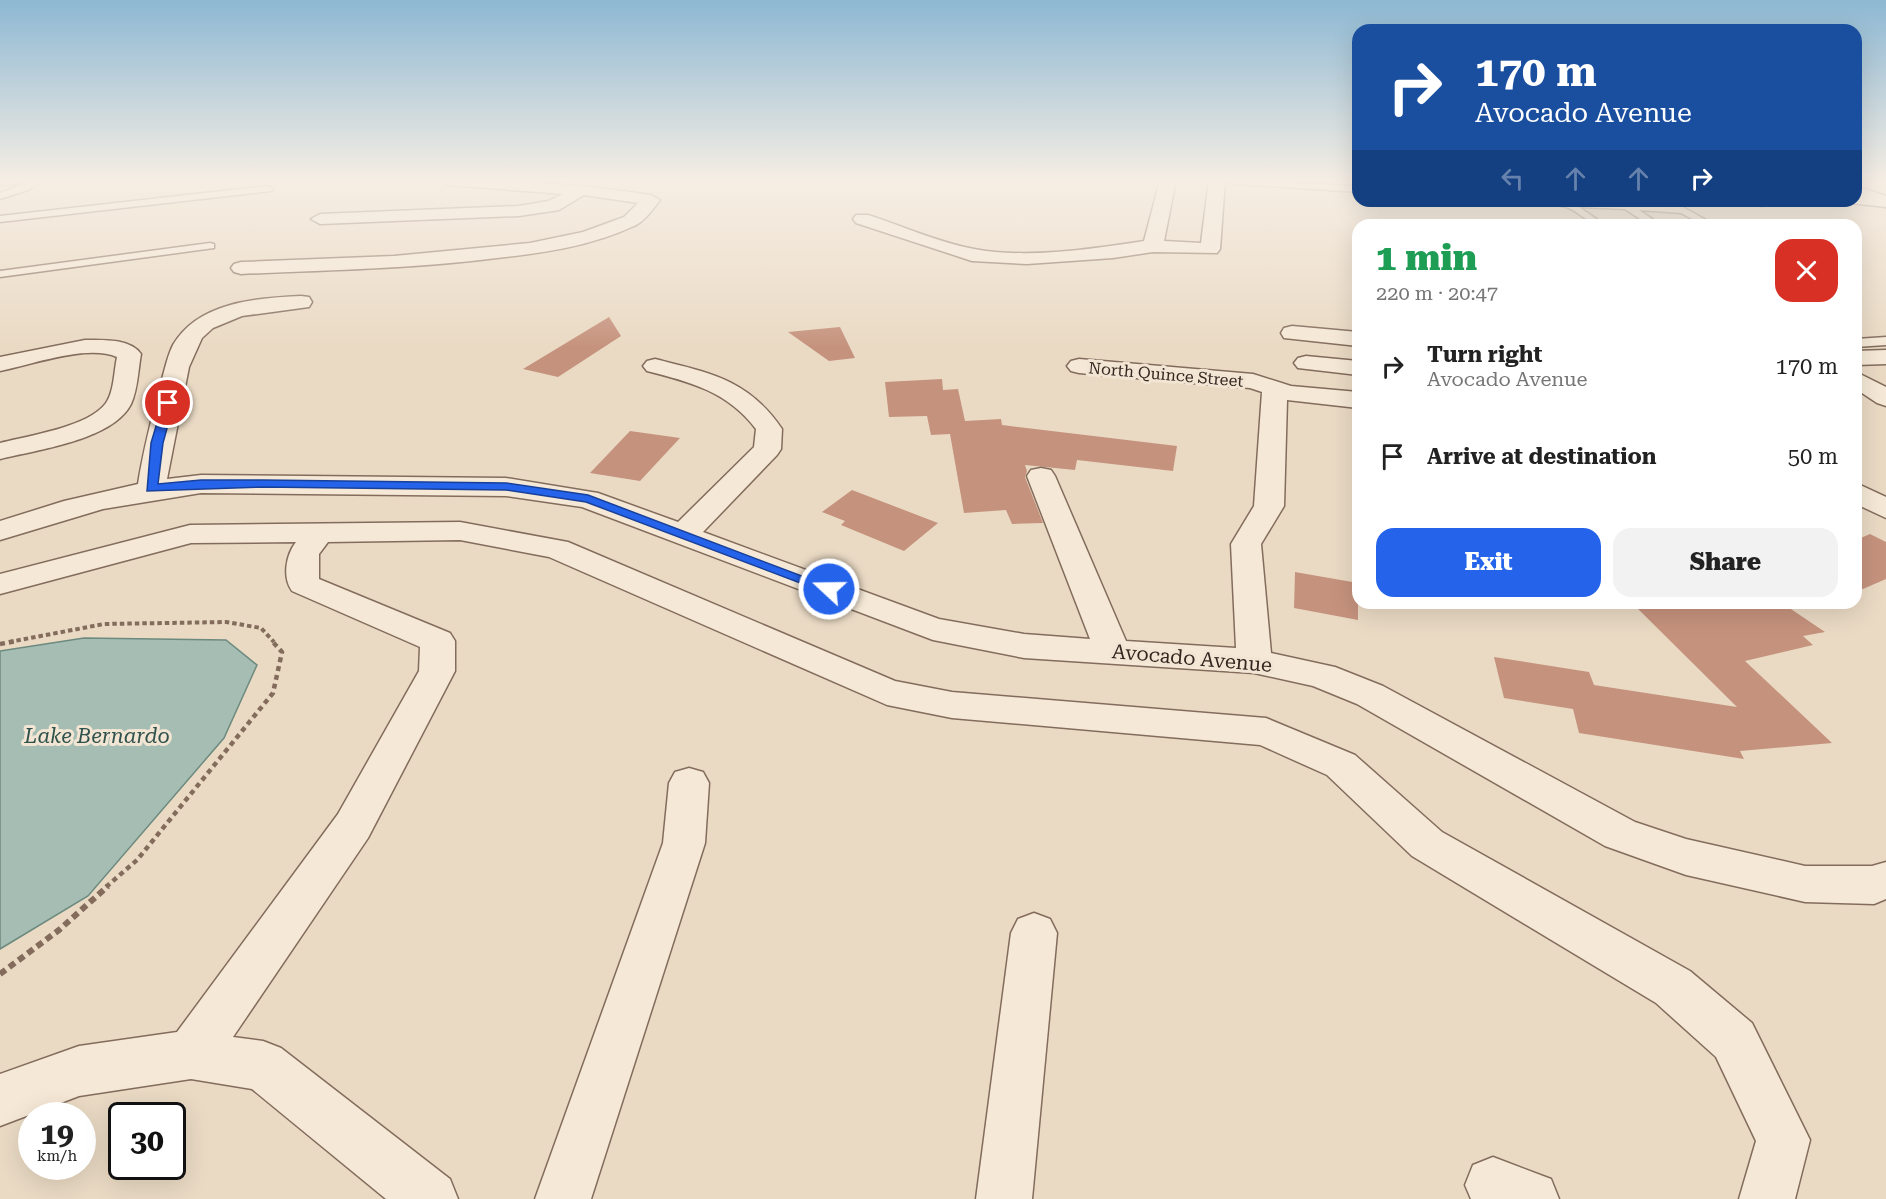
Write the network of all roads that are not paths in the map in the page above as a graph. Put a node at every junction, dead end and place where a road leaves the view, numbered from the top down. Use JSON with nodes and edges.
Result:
{"nodes":[{"id":1,"x":590,"y":236,"type":"edge"},
{"id":2,"x":914,"y":236,"type":"edge"},
{"id":3,"x":1155,"y":236,"type":"edge"},
{"id":4,"x":1211,"y":236,"type":"edge"},
{"id":5,"x":210,"y":246,"type":"dead end"},
{"id":6,"x":1153,"y":246,"type":"junction"},
{"id":7,"x":241,"y":268,"type":"dead end"},
{"id":8,"x":0,"y":274,"type":"edge"},
{"id":9,"x":301,"y":302,"type":"dead end"},
{"id":10,"x":1292,"y":333,"type":"dead end"},
{"id":11,"x":1352,"y":338,"type":"edge"},
{"id":12,"x":1886,"y":341,"type":"edge"},
{"id":13,"x":1862,"y":343,"type":"edge"},
{"id":14,"x":1886,"y":357,"type":"edge"},
{"id":15,"x":1862,"y":358,"type":"edge"},
{"id":16,"x":1306,"y":363,"type":"dead end"},
{"id":17,"x":0,"y":364,"type":"edge"},
{"id":18,"x":655,"y":366,"type":"dead end"},
{"id":19,"x":1079,"y":366,"type":"dead end"},
{"id":20,"x":1352,"y":368,"type":"edge"},
{"id":21,"x":1862,"y":383,"type":"edge"},
{"id":22,"x":1275,"y":389,"type":"junction"},
{"id":23,"x":1886,"y":398,"type":"edge"},
{"id":24,"x":1352,"y":399,"type":"edge"},
{"id":25,"x":0,"y":451,"type":"edge"},
{"id":26,"x":1041,"y":476,"type":"dead end"},
{"id":27,"x":152,"y":488,"type":"junction"},
{"id":28,"x":1862,"y":495,"type":"edge"},
{"id":29,"x":1886,"y":508,"type":"edge"},
{"id":30,"x":0,"y":531,"type":"edge"},
{"id":31,"x":319,"y":532,"type":"junction"},
{"id":32,"x":684,"y":534,"type":"junction"},
{"id":33,"x":0,"y":584,"type":"edge"},
{"id":34,"x":1112,"y":650,"type":"junction"},
{"id":35,"x":1254,"y":661,"type":"junction"},
{"id":36,"x":689,"y":783,"type":"dead end"},
{"id":37,"x":1886,"y":880,"type":"edge"},
{"id":38,"x":1034,"y":933,"type":"dead end"},
{"id":39,"x":191,"y":1055,"type":"junction"},
{"id":40,"x":0,"y":1100,"type":"edge"},
{"id":41,"x":430,"y":1199,"type":"edge"},
{"id":42,"x":563,"y":1199,"type":"edge"},
{"id":43,"x":1004,"y":1199,"type":"edge"},
{"id":44,"x":1767,"y":1199,"type":"edge"}],
"edges":[{"from":1,"to":7,"type":"street"},
{"from":2,"to":6,"type":"street"},
{"from":3,"to":6,"type":"street"},
{"from":4,"to":6,"type":"street"},
{"from":5,"to":8,"type":"lane"},
{"from":9,"to":27,"type":"street"},
{"from":10,"to":11,"type":"street"},
{"from":12,"to":13,"type":"lane"},
{"from":14,"to":15,"type":"street"},
{"from":16,"to":20,"type":"street"},
{"from":17,"to":25,"type":"street"},
{"from":18,"to":32,"type":"street"},
{"from":19,"to":22,"type":"street","name":"North Quince Street"},
{"from":21,"to":23,"type":"street"},
{"from":22,"to":24,"type":"street","name":"North Quince Street"},
{"from":22,"to":35,"type":"street"},
{"from":26,"to":34,"type":"street"},
{"from":27,"to":30,"type":"street","name":"Avocado Avenue"},
{"from":27,"to":32,"type":"street","name":"Avocado Avenue"},
{"from":28,"to":29,"type":"street"},
{"from":31,"to":33,"type":"street"},
{"from":31,"to":39,"type":"street"},
{"from":31,"to":44,"type":"street"},
{"from":32,"to":34,"type":"street","name":"Avocado Avenue"},
{"from":34,"to":35,"type":"street","name":"Avocado Avenue"},
{"from":35,"to":37,"type":"street","name":"Avocado Avenue"},
{"from":36,"to":42,"type":"street"},
{"from":38,"to":43,"type":"street"},
{"from":39,"to":40,"type":"street"},
{"from":39,"to":41,"type":"street"}]}
